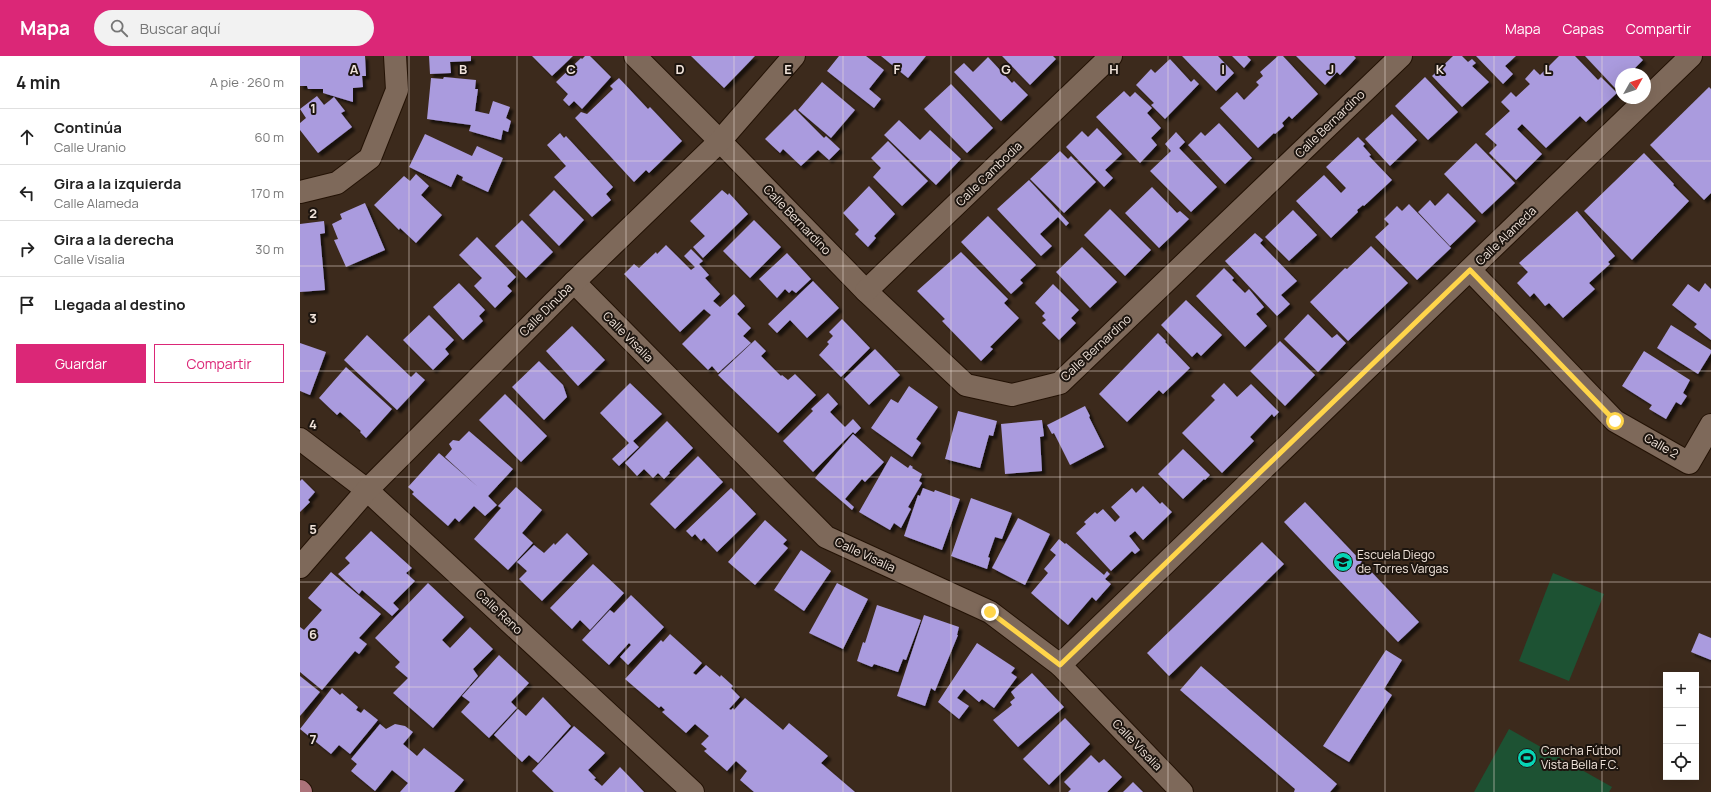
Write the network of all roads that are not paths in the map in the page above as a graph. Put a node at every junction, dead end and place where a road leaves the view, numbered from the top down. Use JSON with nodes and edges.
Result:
{"nodes":[{"id":1,"x":396,"y":56,"type":"edge"},
{"id":2,"x":635,"y":56,"type":"edge"},
{"id":3,"x":794,"y":56,"type":"edge"},
{"id":4,"x":1111,"y":56,"type":"edge"},
{"id":5,"x":1401,"y":56,"type":"edge"},
{"id":6,"x":1691,"y":56,"type":"edge"},
{"id":7,"x":720,"y":141,"type":"junction"},
{"id":8,"x":300,"y":192,"type":"edge"},
{"id":9,"x":1470,"y":270,"type":"junction"},
{"id":10,"x":574,"y":282,"type":"junction"},
{"id":11,"x":866,"y":291,"type":"junction"},
{"id":12,"x":1711,"y":425,"type":"edge"},
{"id":13,"x":300,"y":439,"type":"edge"},
{"id":14,"x":367,"y":490,"type":"junction"},
{"id":15,"x":300,"y":567,"type":"edge"},
{"id":16,"x":1060,"y":665,"type":"junction"},
{"id":17,"x":693,"y":792,"type":"edge"},
{"id":18,"x":1182,"y":792,"type":"edge"}],
"edges":[{"from":1,"to":8,"type":"street"},
{"from":2,"to":7,"type":"street","name":"Calle Bernardino"},
{"from":3,"to":7,"type":"street","name":"Calle Dinuba"},
{"from":4,"to":11,"type":"street","name":"Calle Cambodia"},
{"from":5,"to":11,"type":"street","name":"Calle Bernardino"},
{"from":6,"to":9,"type":"street","name":"Calle Alameda"},
{"from":7,"to":10,"type":"street","name":"Calle Dinuba"},
{"from":7,"to":11,"type":"street","name":"Calle Bernardino"},
{"from":9,"to":12,"type":"street","name":"Calle 2"},
{"from":9,"to":16,"type":"street","name":"Calle Alameda"},
{"from":10,"to":14,"type":"street","name":"Calle Dinuba"},
{"from":10,"to":16,"type":"street","name":"Calle Visalia"},
{"from":13,"to":14,"type":"street","name":"Calle Reno"},
{"from":14,"to":15,"type":"street","name":"Calle Dinuba"},
{"from":14,"to":17,"type":"street","name":"Calle Reno"},
{"from":16,"to":18,"type":"street","name":"Calle Visalia"}]}
